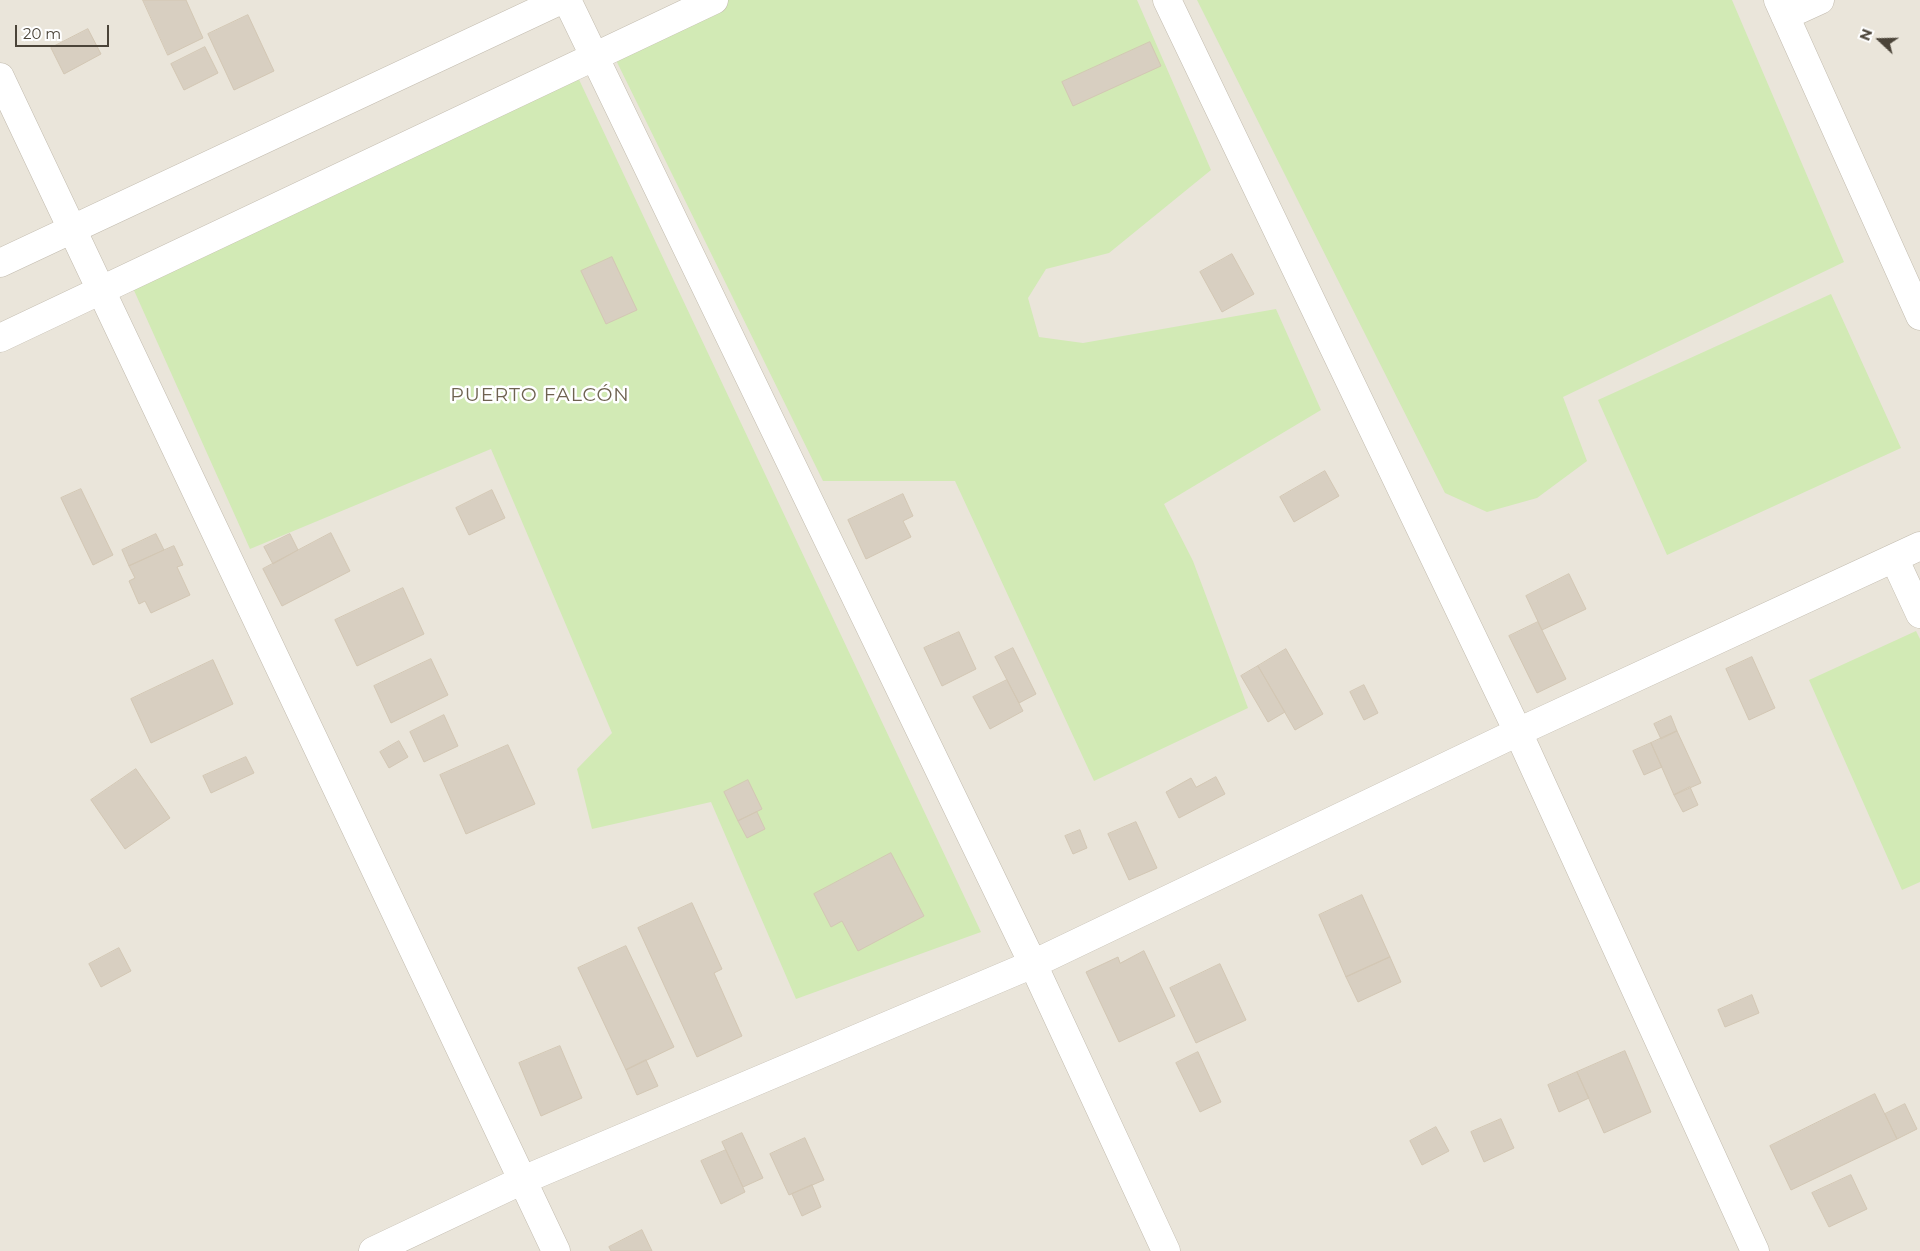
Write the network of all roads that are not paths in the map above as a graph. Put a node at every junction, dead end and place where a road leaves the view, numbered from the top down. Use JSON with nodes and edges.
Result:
{"nodes":[{"id":1,"x":561,"y":0,"type":"edge"},
{"id":2,"x":567,"y":0,"type":"edge"},
{"id":3,"x":714,"y":0,"type":"edge"},
{"id":4,"x":1167,"y":0,"type":"edge"},
{"id":5,"x":1820,"y":0,"type":"edge"},
{"id":6,"x":1782,"y":8,"type":"edge"},
{"id":7,"x":596,"y":56,"type":"junction"},
{"id":8,"x":0,"y":77,"type":"edge"},
{"id":9,"x":73,"y":228,"type":"junction"},
{"id":10,"x":0,"y":263,"type":"edge"},
{"id":11,"x":102,"y":290,"type":"junction"},
{"id":12,"x":1920,"y":316,"type":"edge"},
{"id":13,"x":0,"y":338,"type":"edge"},
{"id":14,"x":1920,"y":546,"type":"edge"},
{"id":15,"x":1894,"y":558,"type":"junction"},
{"id":16,"x":1920,"y":614,"type":"edge"},
{"id":17,"x":1518,"y":732,"type":"junction"},
{"id":18,"x":1033,"y":964,"type":"junction"},
{"id":19,"x":523,"y":1180,"type":"junction"},
{"id":20,"x":372,"y":1251,"type":"edge"},
{"id":21,"x":556,"y":1251,"type":"edge"},
{"id":22,"x":1166,"y":1251,"type":"edge"},
{"id":23,"x":1755,"y":1251,"type":"edge"}],
"edges":[{"from":1,"to":9,"type":"street"},
{"from":2,"to":7,"type":"street"},
{"from":3,"to":7,"type":"street"},
{"from":4,"to":17,"type":"street"},
{"from":5,"to":6,"type":"street"},
{"from":6,"to":12,"type":"street"},
{"from":7,"to":11,"type":"street"},
{"from":7,"to":18,"type":"street"},
{"from":8,"to":9,"type":"street"},
{"from":9,"to":10,"type":"street"},
{"from":9,"to":11,"type":"street"},
{"from":11,"to":13,"type":"street"},
{"from":11,"to":19,"type":"street"},
{"from":14,"to":15,"type":"street"},
{"from":15,"to":16,"type":"street"},
{"from":15,"to":17,"type":"street"},
{"from":17,"to":18,"type":"street"},
{"from":17,"to":23,"type":"street"},
{"from":18,"to":19,"type":"street"},
{"from":18,"to":22,"type":"street"},
{"from":19,"to":20,"type":"street"},
{"from":19,"to":21,"type":"street"}]}
